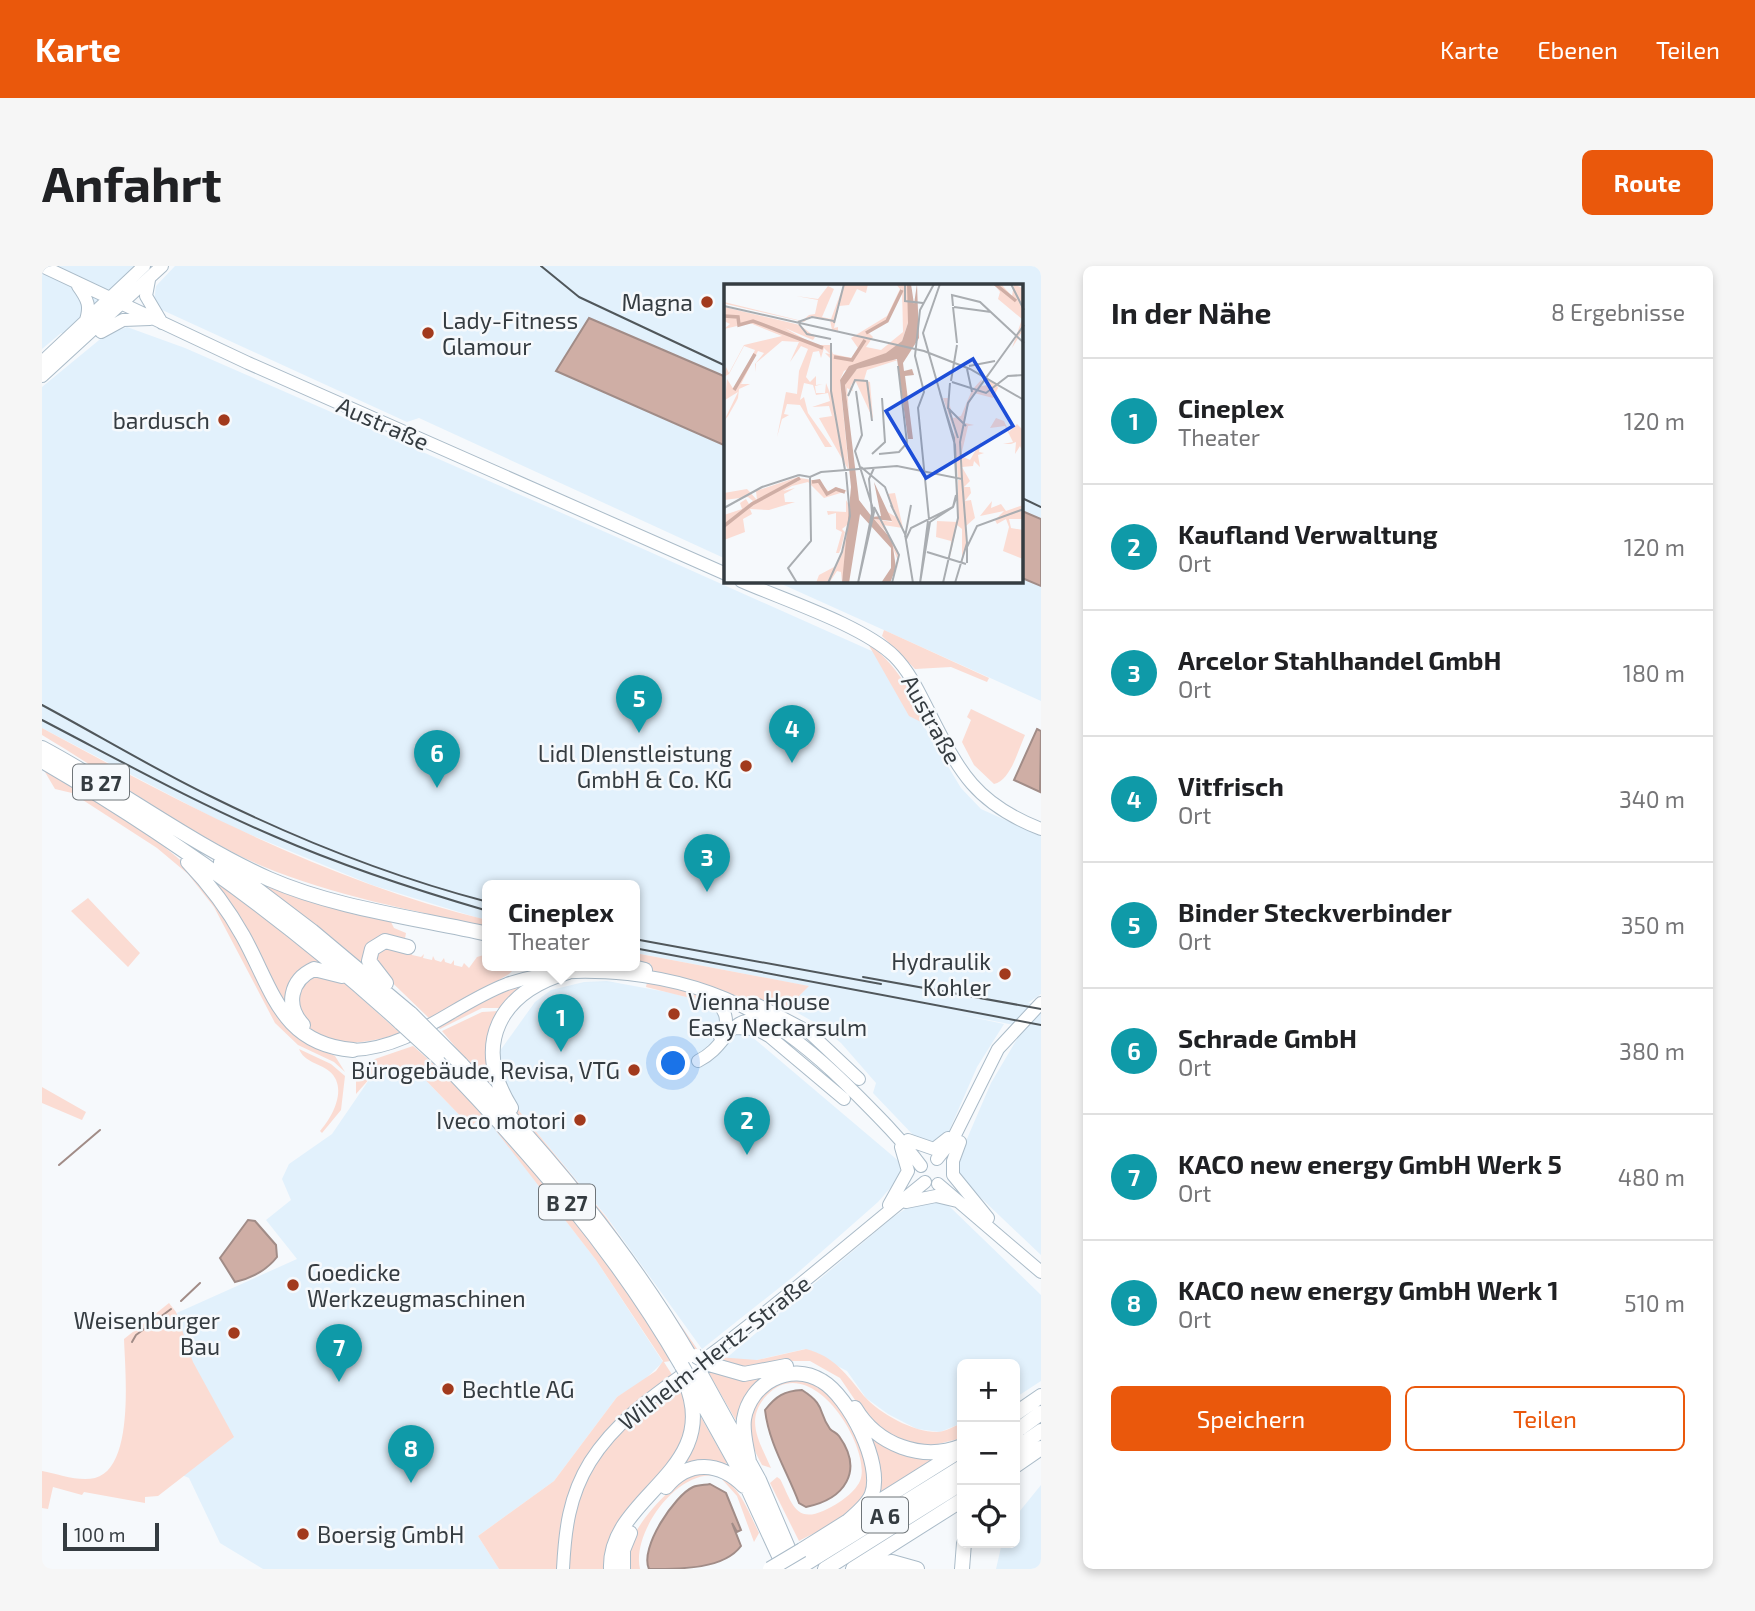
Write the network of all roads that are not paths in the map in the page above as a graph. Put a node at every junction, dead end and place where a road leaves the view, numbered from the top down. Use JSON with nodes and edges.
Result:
{"nodes":[{"id":1,"x":42,"y":266,"type":"edge"},
{"id":2,"x":144,"y":266,"type":"edge"},
{"id":3,"x":162,"y":266,"type":"edge"},
{"id":4,"x":149,"y":279,"type":"junction"},
{"id":5,"x":75,"y":283,"type":"junction"},
{"id":6,"x":116,"y":303,"type":"junction"},
{"id":7,"x":158,"y":322,"type":"junction"},
{"id":8,"x":84,"y":325,"type":"junction"},
{"id":9,"x":42,"y":362,"type":"edge"},
{"id":10,"x":58,"y":363,"type":"junction"},
{"id":11,"x":42,"y":376,"type":"edge"},
{"id":12,"x":724,"y":573,"type":"edge"},
{"id":13,"x":745,"y":583,"type":"edge"},
{"id":14,"x":42,"y":748,"type":"edge"},
{"id":15,"x":42,"y":761,"type":"edge"},
{"id":16,"x":158,"y":819,"type":"junction"},
{"id":17,"x":139,"y":821,"type":"junction"},
{"id":18,"x":1041,"y":829,"type":"edge"},
{"id":19,"x":482,"y":933,"type":"edge"},
{"id":20,"x":408,"y":947,"type":"dead end"},
{"id":21,"x":640,"y":969,"type":"edge"},
{"id":22,"x":640,"y":970,"type":"edge"},
{"id":23,"x":645,"y":970,"type":"junction"},
{"id":24,"x":564,"y":971,"type":"edge"},
{"id":25,"x":567,"y":971,"type":"edge"},
{"id":26,"x":593,"y":971,"type":"edge"},
{"id":27,"x":356,"y":982,"type":"junction"},
{"id":28,"x":703,"y":989,"type":"junction"},
{"id":29,"x":1041,"y":1003,"type":"edge"},
{"id":30,"x":758,"y":1005,"type":"junction"},
{"id":31,"x":406,"y":1019,"type":"junction"},
{"id":32,"x":771,"y":1021,"type":"junction"},
{"id":33,"x":734,"y":1028,"type":"junction"},
{"id":34,"x":349,"y":1049,"type":"junction"},
{"id":35,"x":859,"y":1079,"type":"dead end"},
{"id":36,"x":979,"y":1085,"type":"junction"},
{"id":37,"x":844,"y":1099,"type":"dead end"},
{"id":38,"x":960,"y":1124,"type":"junction"},
{"id":39,"x":902,"y":1139,"type":"junction"},
{"id":40,"x":960,"y":1142,"type":"junction"},
{"id":41,"x":537,"y":1146,"type":"junction"},
{"id":42,"x":932,"y":1171,"type":"junction"},
{"id":43,"x":961,"y":1203,"type":"junction"},
{"id":44,"x":889,"y":1209,"type":"junction"},
{"id":45,"x":996,"y":1228,"type":"junction"},
{"id":46,"x":1014,"y":1248,"type":"junction"},
{"id":47,"x":1041,"y":1272,"type":"edge"},
{"id":48,"x":690,"y":1367,"type":"junction"},
{"id":49,"x":1041,"y":1396,"type":"edge"},
{"id":50,"x":1020,"y":1411,"type":"edge"},
{"id":51,"x":1041,"y":1413,"type":"edge"},
{"id":52,"x":1020,"y":1428,"type":"edge"},
{"id":53,"x":1041,"y":1431,"type":"edge"},
{"id":54,"x":1020,"y":1446,"type":"edge"},
{"id":55,"x":1041,"y":1448,"type":"edge"},
{"id":56,"x":957,"y":1449,"type":"edge"},
{"id":57,"x":957,"y":1451,"type":"edge"},
{"id":58,"x":749,"y":1462,"type":"junction"},
{"id":59,"x":1020,"y":1463,"type":"edge"},
{"id":60,"x":957,"y":1469,"type":"edge"},
{"id":61,"x":959,"y":1485,"type":"edge"},
{"id":62,"x":750,"y":1492,"type":"junction"},
{"id":63,"x":957,"y":1503,"type":"edge"},
{"id":64,"x":847,"y":1522,"type":"junction"},
{"id":65,"x":964,"y":1548,"type":"edge"},
{"id":66,"x":801,"y":1563,"type":"edge"},
{"id":67,"x":563,"y":1569,"type":"edge"},
{"id":68,"x":611,"y":1569,"type":"edge"},
{"id":69,"x":623,"y":1569,"type":"edge"},
{"id":70,"x":770,"y":1569,"type":"edge"},
{"id":71,"x":785,"y":1569,"type":"edge"},
{"id":72,"x":825,"y":1569,"type":"edge"},
{"id":73,"x":853,"y":1569,"type":"edge"},
{"id":74,"x":917,"y":1569,"type":"edge"},
{"id":75,"x":962,"y":1569,"type":"edge"}],
"edges":[{"from":1,"to":5,"type":"main road","name":"Austraße"},
{"from":2,"to":6,"type":"main road"},
{"from":3,"to":4,"type":"main road"},
{"from":4,"to":6,"type":"main road"},
{"from":4,"to":7,"type":"main road"},
{"from":5,"to":6,"type":"main road","name":"Austraße"},
{"from":5,"to":8,"type":"main road"},
{"from":6,"to":7,"type":"main road","name":"Austraße"},
{"from":6,"to":8,"type":"main road"},
{"from":6,"to":10,"type":"main road"},
{"from":7,"to":10,"type":"main road"},
{"from":7,"to":12,"type":"main road","name":"Austraße"},
{"from":8,"to":9,"type":"main road"},
{"from":10,"to":11,"type":"main road"},
{"from":13,"to":18,"type":"main road","name":"Austraße"},
{"from":14,"to":16,"type":"highway","number":"B 27"},
{"from":15,"to":17,"type":"highway","number":"B 27"},
{"from":16,"to":19,"type":"highway"},
{"from":16,"to":31,"type":"highway","number":"B 27"},
{"from":17,"to":27,"type":"highway","number":"B 27"},
{"from":17,"to":34,"type":"highway"},
{"from":20,"to":31,"type":"highway"},
{"from":21,"to":23,"type":"highway"},
{"from":22,"to":23,"type":"main road"},
{"from":23,"to":30,"type":"main road"},
{"from":24,"to":34,"type":"main road"},
{"from":25,"to":41,"type":"highway"},
{"from":26,"to":28,"type":"main road"},
{"from":27,"to":31,"type":"highway","number":"B 27"},
{"from":27,"to":34,"type":"highway"},
{"from":28,"to":32,"type":"main road"},
{"from":28,"to":33,"type":"main road"},
{"from":29,"to":36,"type":"main road"},
{"from":30,"to":35,"type":"main road"},
{"from":30,"to":39,"type":"main road"},
{"from":31,"to":41,"type":"highway","number":"B 27","bridge":true},
{"from":31,"to":48,"type":"highway","number":"B 27","bridge":true},
{"from":32,"to":33,"type":"main road"},
{"from":32,"to":39,"type":"main road"},
{"from":33,"to":37,"type":"main road"},
{"from":36,"to":38,"type":"main road"},
{"from":36,"to":40,"type":"main road"},
{"from":38,"to":39,"type":"main road"},
{"from":38,"to":42,"type":"main road"},
{"from":39,"to":42,"type":"main road"},
{"from":39,"to":44,"type":"main road"},
{"from":40,"to":42,"type":"main road"},
{"from":40,"to":45,"type":"main road"},
{"from":41,"to":48,"type":"highway","number":"B 27"},
{"from":42,"to":43,"type":"main road"},
{"from":42,"to":44,"type":"main road","name":"Wilhelm-Hertz-Straße"},
{"from":42,"to":45,"type":"main road"},
{"from":43,"to":44,"type":"main road"},
{"from":43,"to":46,"type":"main road"},
{"from":44,"to":67,"type":"main road","name":"Wilhelm-Hertz-Straße"},
{"from":45,"to":46,"type":"main road"},
{"from":46,"to":47,"type":"main road"},
{"from":48,"to":56,"type":"highway"},
{"from":48,"to":58,"type":"highway","number":"B 27"},
{"from":48,"to":62,"type":"highway","number":"B 27"},
{"from":48,"to":68,"type":"highway"},
{"from":49,"to":50,"type":"highway"},
{"from":51,"to":52,"type":"highway"},
{"from":53,"to":54,"type":"highway"},
{"from":55,"to":59,"type":"highway"},
{"from":57,"to":64,"type":"highway"},
{"from":58,"to":64,"type":"highway"},
{"from":58,"to":66,"type":"highway","number":"B 27"},
{"from":60,"to":66,"type":"highway","number":"A 6"},
{"from":61,"to":72,"type":"highway","number":"A 6"},
{"from":62,"to":69,"type":"highway"},
{"from":62,"to":71,"type":"highway","number":"B 27"},
{"from":63,"to":73,"type":"highway"},
{"from":64,"to":66,"type":"highway"},
{"from":65,"to":75,"type":"highway"},
{"from":66,"to":70,"type":"highway","bridge":true},
{"from":73,"to":74,"type":"highway"}]}
